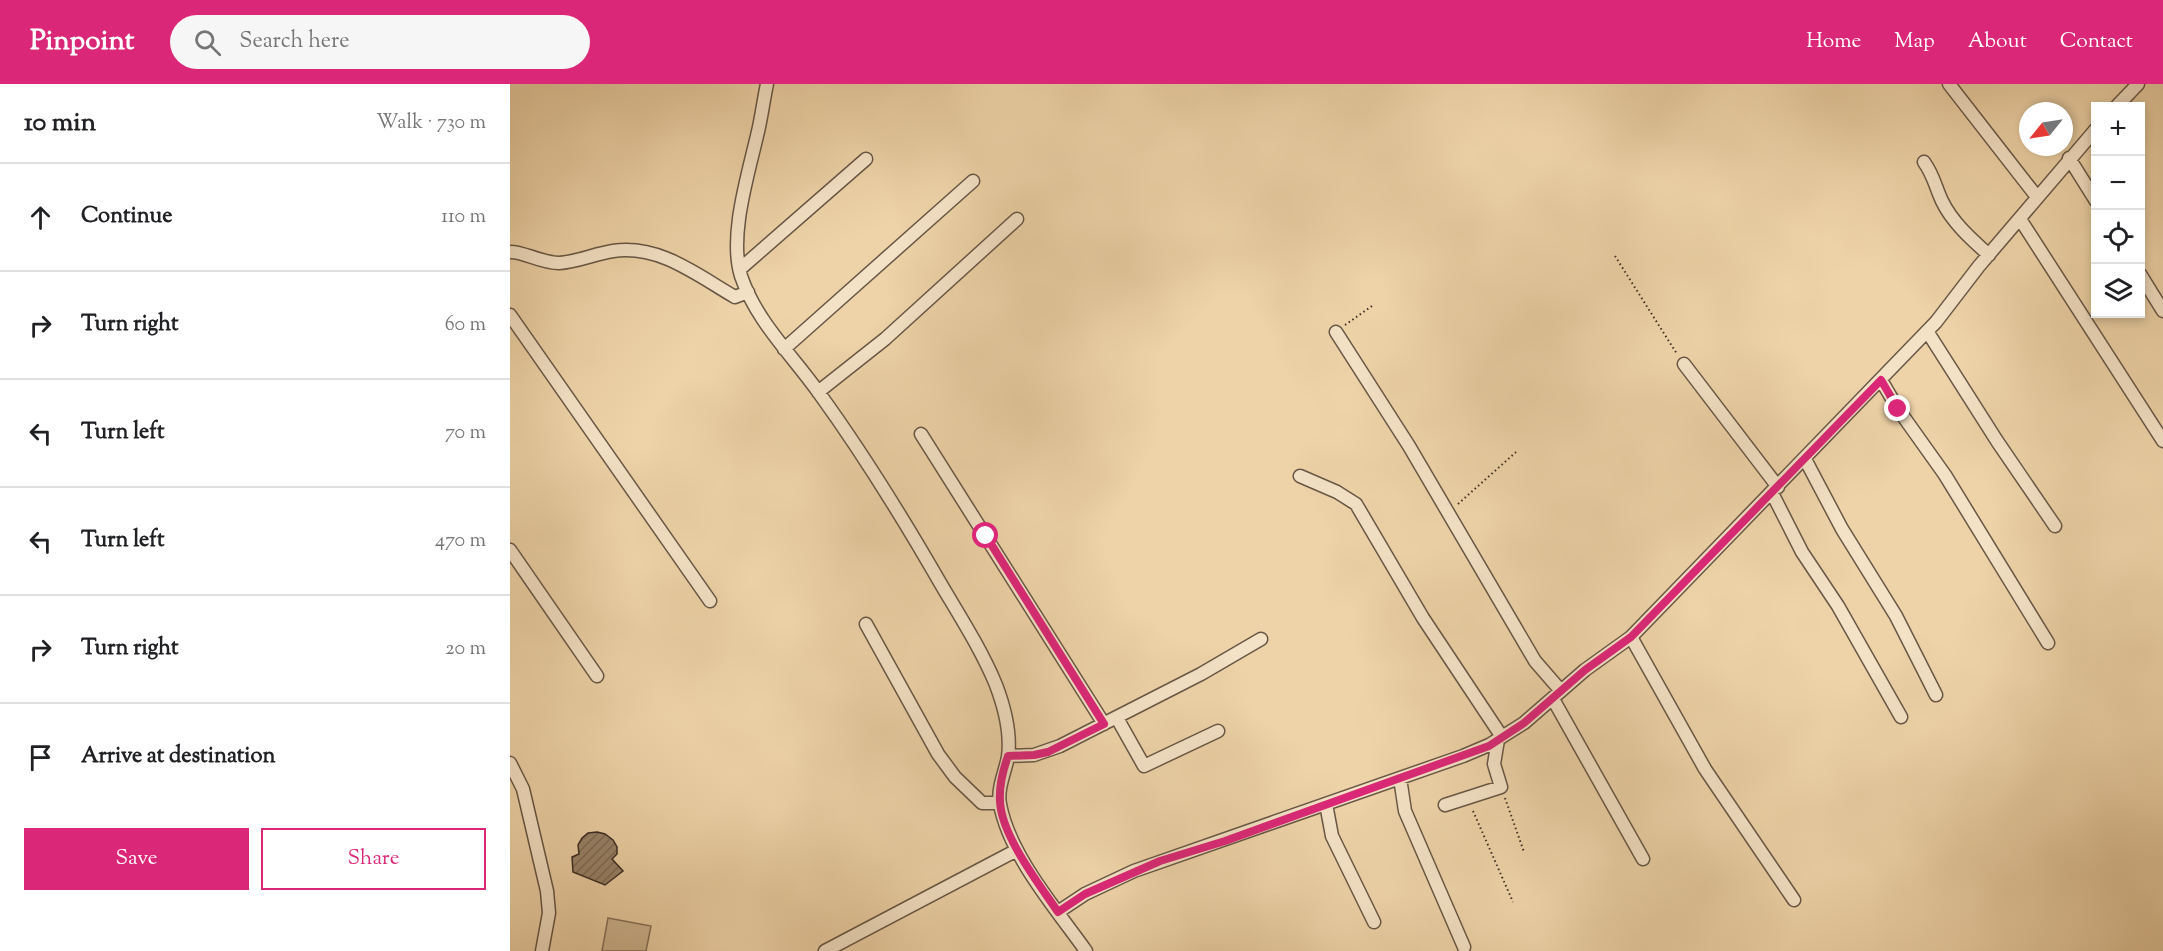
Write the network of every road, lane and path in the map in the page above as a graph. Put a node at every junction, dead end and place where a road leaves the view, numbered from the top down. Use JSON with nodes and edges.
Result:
{"nodes":[{"id":1,"x":767,"y":84,"type":"edge"},
{"id":2,"x":1949,"y":84,"type":"edge"},
{"id":3,"x":2137,"y":84,"type":"edge"},
{"id":4,"x":2121,"y":102,"type":"edge"},
{"id":5,"x":2091,"y":134,"type":"edge"},
{"id":6,"x":2069,"y":158,"type":"junction"},
{"id":7,"x":866,"y":159,"type":"dead end"},
{"id":8,"x":1924,"y":162,"type":"dead end"},
{"id":9,"x":973,"y":181,"type":"dead end"},
{"id":10,"x":2091,"y":193,"type":"edge"},
{"id":11,"x":2037,"y":197,"type":"junction"},
{"id":12,"x":1017,"y":219,"type":"dead end"},
{"id":13,"x":2020,"y":219,"type":"junction"},
{"id":14,"x":510,"y":252,"type":"edge"},
{"id":15,"x":1989,"y":255,"type":"junction"},
{"id":16,"x":1615,"y":256,"type":"dead end"},
{"id":17,"x":740,"y":269,"type":"junction"},
{"id":18,"x":2145,"y":282,"type":"edge"},
{"id":19,"x":748,"y":292,"type":"junction"},
{"id":20,"x":1372,"y":306,"type":"dead end"},
{"id":21,"x":2163,"y":311,"type":"edge"},
{"id":22,"x":510,"y":315,"type":"edge"},
{"id":23,"x":1927,"y":331,"type":"junction"},
{"id":24,"x":1336,"y":332,"type":"joint"},
{"id":25,"x":784,"y":349,"type":"junction"},
{"id":26,"x":1684,"y":364,"type":"joint"},
{"id":27,"x":1881,"y":380,"type":"junction"},
{"id":28,"x":818,"y":392,"type":"junction"},
{"id":29,"x":921,"y":434,"type":"dead end"},
{"id":30,"x":2163,"y":441,"type":"edge"},
{"id":31,"x":1516,"y":452,"type":"dead end"},
{"id":32,"x":1805,"y":459,"type":"junction"},
{"id":33,"x":1300,"y":476,"type":"dead end"},
{"id":34,"x":1775,"y":490,"type":"junction"},
{"id":35,"x":1448,"y":513,"type":"junction"},
{"id":36,"x":2055,"y":526,"type":"dead end"},
{"id":37,"x":510,"y":550,"type":"edge"},
{"id":38,"x":710,"y":601,"type":"dead end"},
{"id":39,"x":866,"y":624,"type":"dead end"},
{"id":40,"x":1631,"y":637,"type":"junction"},
{"id":41,"x":1261,"y":639,"type":"dead end"},
{"id":42,"x":2048,"y":643,"type":"dead end"},
{"id":43,"x":597,"y":676,"type":"dead end"},
{"id":44,"x":1557,"y":695,"type":"junction"},
{"id":45,"x":1936,"y":695,"type":"dead end"},
{"id":46,"x":1117,"y":717,"type":"junction"},
{"id":47,"x":1901,"y":717,"type":"dead end"},
{"id":48,"x":1104,"y":724,"type":"junction"},
{"id":49,"x":1218,"y":731,"type":"dead end"},
{"id":50,"x":1500,"y":739,"type":"junction"},
{"id":51,"x":1008,"y":756,"type":"junction"},
{"id":52,"x":510,"y":763,"type":"edge"},
{"id":53,"x":1400,"y":778,"type":"junction"},
{"id":54,"x":1501,"y":787,"type":"junction"},
{"id":55,"x":1468,"y":798,"type":"junction"},
{"id":56,"x":1000,"y":803,"type":"junction"},
{"id":57,"x":1326,"y":804,"type":"junction"},
{"id":58,"x":1445,"y":805,"type":"dead end"},
{"id":59,"x":1017,"y":850,"type":"junction"},
{"id":60,"x":1524,"y":852,"type":"dead end"},
{"id":61,"x":1642,"y":859,"type":"dead end"},
{"id":62,"x":1794,"y":900,"type":"dead end"},
{"id":63,"x":1513,"y":902,"type":"dead end"},
{"id":64,"x":1058,"y":912,"type":"junction"},
{"id":65,"x":1374,"y":922,"type":"dead end"},
{"id":66,"x":1464,"y":947,"type":"dead end"},
{"id":67,"x":542,"y":951,"type":"edge"},
{"id":68,"x":825,"y":951,"type":"edge"},
{"id":69,"x":1086,"y":951,"type":"edge"}],
"edges":[{"from":1,"to":17,"type":"street"},
{"from":2,"to":11,"type":"street"},
{"from":3,"to":4,"type":"street"},
{"from":5,"to":6,"type":"street"},
{"from":6,"to":10,"type":"street"},
{"from":6,"to":11,"type":"street"},
{"from":7,"to":17,"type":"street"},
{"from":8,"to":15,"type":"street"},
{"from":9,"to":25,"type":"street"},
{"from":11,"to":13,"type":"street"},
{"from":12,"to":28,"type":"street"},
{"from":13,"to":15,"type":"street"},
{"from":13,"to":30,"type":"street"},
{"from":14,"to":19,"type":"street"},
{"from":15,"to":23,"type":"street"},
{"from":16,"to":26,"type":"path"},
{"from":17,"to":19,"type":"street"},
{"from":18,"to":21,"type":"street"},
{"from":19,"to":25,"type":"street"},
{"from":20,"to":24,"type":"path"},
{"from":22,"to":38,"type":"street"},
{"from":23,"to":27,"type":"street"},
{"from":23,"to":36,"type":"street"},
{"from":24,"to":35,"type":"street"},
{"from":25,"to":28,"type":"street"},
{"from":26,"to":34,"type":"street"},
{"from":27,"to":32,"type":"street"},
{"from":27,"to":42,"type":"street"},
{"from":28,"to":51,"type":"street"},
{"from":29,"to":48,"type":"street"},
{"from":31,"to":35,"type":"path"},
{"from":32,"to":34,"type":"street"},
{"from":32,"to":45,"type":"street"},
{"from":33,"to":50,"type":"street"},
{"from":34,"to":40,"type":"street"},
{"from":34,"to":47,"type":"street"},
{"from":35,"to":44,"type":"street"},
{"from":37,"to":43,"type":"street"},
{"from":39,"to":56,"type":"street"},
{"from":40,"to":44,"type":"street"},
{"from":40,"to":62,"type":"street"},
{"from":41,"to":46,"type":"street"},
{"from":44,"to":50,"type":"street"},
{"from":44,"to":61,"type":"street"},
{"from":46,"to":48,"type":"street"},
{"from":46,"to":49,"type":"street"},
{"from":48,"to":51,"type":"street"},
{"from":50,"to":53,"type":"street"},
{"from":50,"to":54,"type":"street"},
{"from":51,"to":56,"type":"street"},
{"from":52,"to":67,"type":"street"},
{"from":53,"to":57,"type":"street"},
{"from":53,"to":66,"type":"street"},
{"from":54,"to":55,"type":"street"},
{"from":54,"to":60,"type":"path"},
{"from":55,"to":58,"type":"street"},
{"from":55,"to":63,"type":"path"},
{"from":56,"to":59,"type":"street"},
{"from":57,"to":64,"type":"street"},
{"from":57,"to":65,"type":"street"},
{"from":59,"to":64,"type":"street"},
{"from":59,"to":68,"type":"street"},
{"from":64,"to":69,"type":"street"}]}
